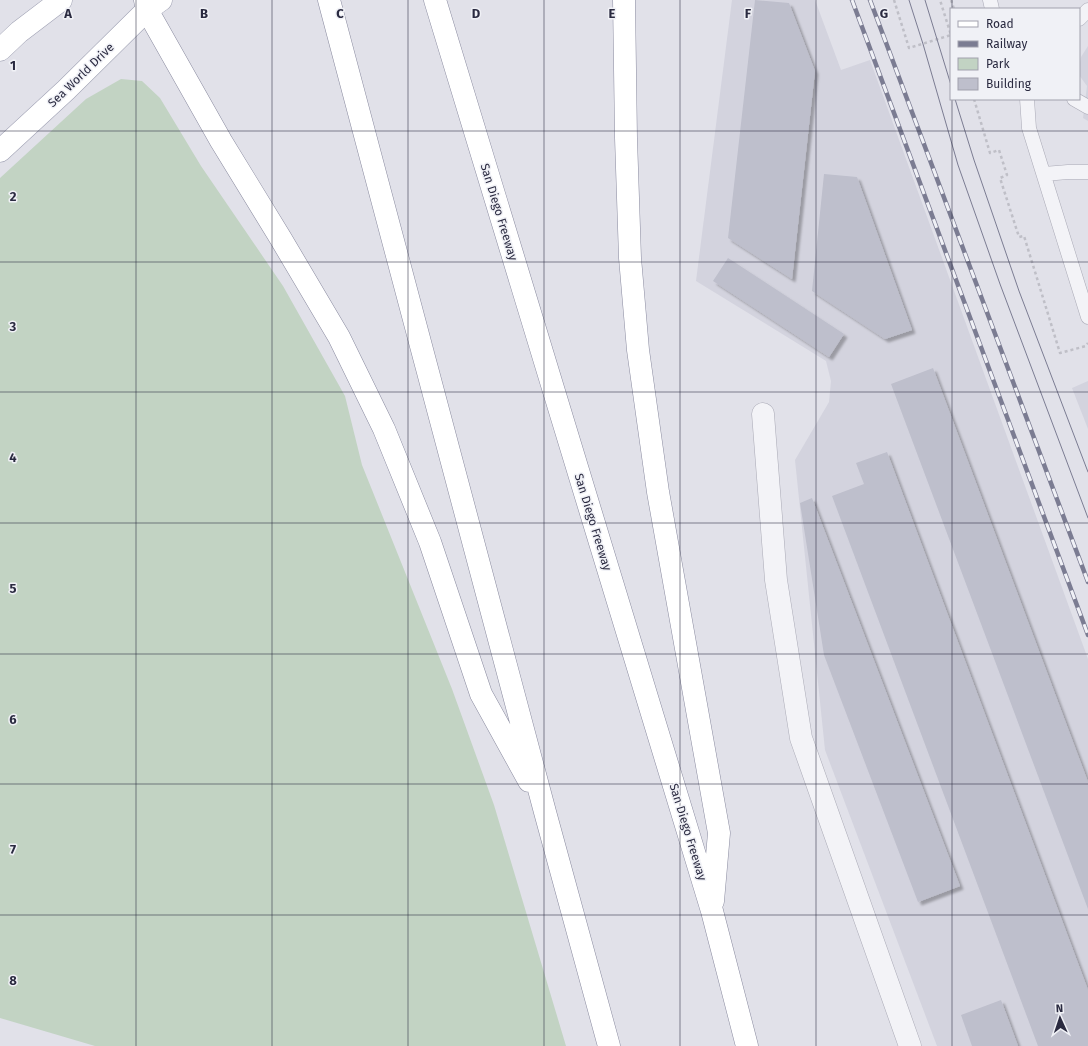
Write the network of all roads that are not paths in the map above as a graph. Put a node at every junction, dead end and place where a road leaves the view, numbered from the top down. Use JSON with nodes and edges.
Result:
{"nodes":[{"id":1,"x":61,"y":0,"type":"edge"},
{"id":2,"x":329,"y":0,"type":"edge"},
{"id":3,"x":435,"y":0,"type":"edge"},
{"id":4,"x":624,"y":0,"type":"edge"},
{"id":5,"x":151,"y":3,"type":"edge"},
{"id":6,"x":1088,"y":10,"type":"edge"},
{"id":7,"x":1080,"y":18,"type":"edge"},
{"id":8,"x":0,"y":50,"type":"edge"},
{"id":9,"x":1027,"y":100,"type":"edge"},
{"id":10,"x":1076,"y":100,"type":"edge"},
{"id":11,"x":1088,"y":107,"type":"edge"},
{"id":12,"x":0,"y":151,"type":"edge"},
{"id":13,"x":1088,"y":172,"type":"edge"},
{"id":14,"x":1044,"y":174,"type":"junction"},
{"id":15,"x":1088,"y":317,"type":"edge"},
{"id":16,"x":763,"y":414,"type":"dead end"},
{"id":17,"x":546,"y":812,"type":"junction"},
{"id":18,"x":712,"y":911,"type":"junction"},
{"id":19,"x":609,"y":1046,"type":"edge"},
{"id":20,"x":747,"y":1046,"type":"edge"},
{"id":21,"x":910,"y":1046,"type":"edge"}],
"edges":[{"from":1,"to":8,"type":"main road"},
{"from":2,"to":17,"type":"main road"},
{"from":3,"to":18,"type":"main road","name":"San Diego Freeway"},
{"from":4,"to":18,"type":"main road"},
{"from":5,"to":12,"type":"main road","name":"Sea World Drive"},
{"from":5,"to":17,"type":"main road"},
{"from":6,"to":7,"type":"lane"},
{"from":9,"to":14,"type":"lane"},
{"from":10,"to":11,"type":"lane"},
{"from":13,"to":14,"type":"lane"},
{"from":14,"to":15,"type":"lane"},
{"from":16,"to":21,"type":"street"},
{"from":17,"to":19,"type":"main road"},
{"from":18,"to":20,"type":"main road","name":"San Diego Freeway"}]}
